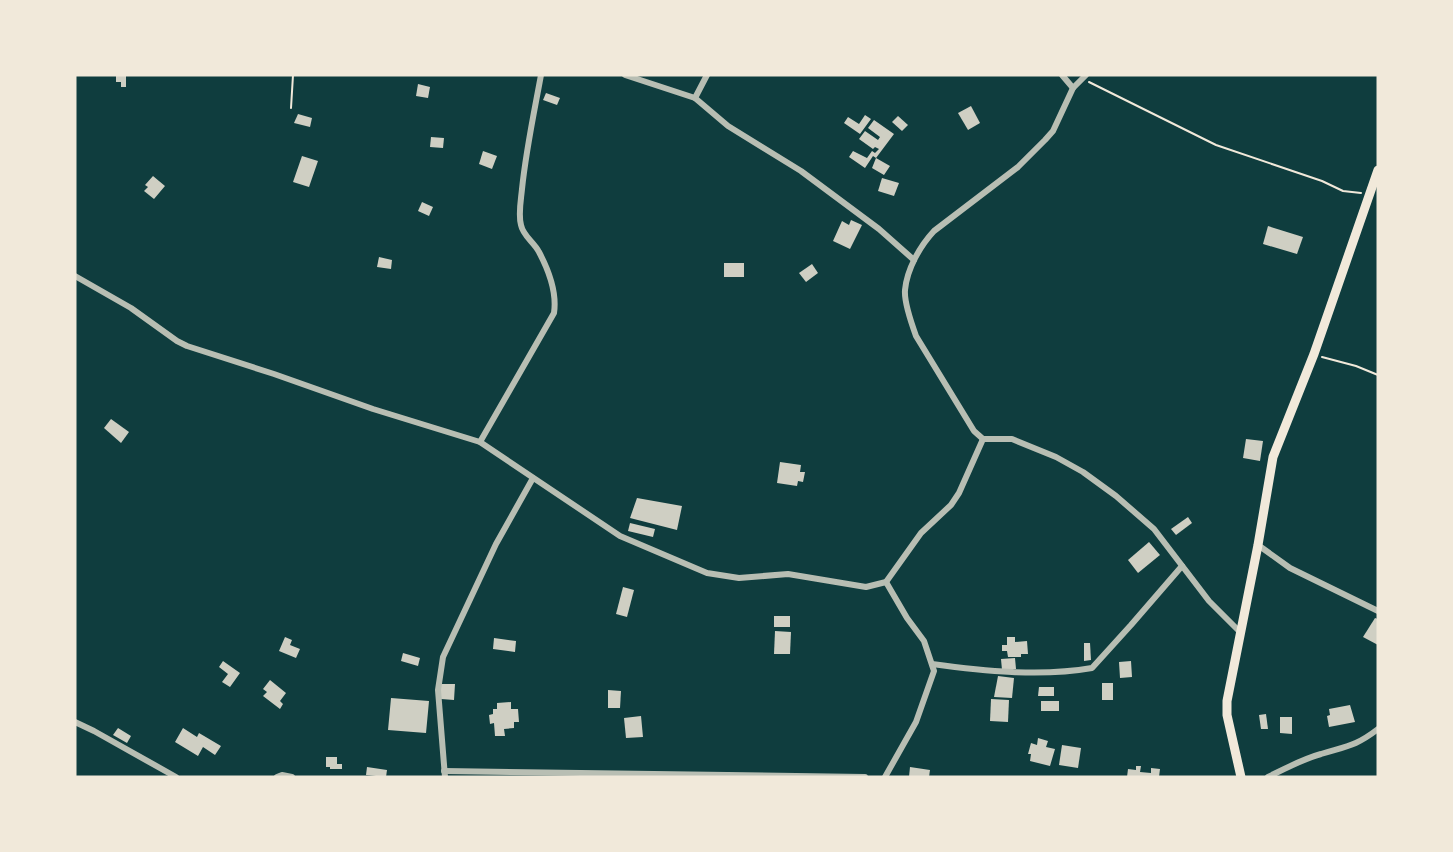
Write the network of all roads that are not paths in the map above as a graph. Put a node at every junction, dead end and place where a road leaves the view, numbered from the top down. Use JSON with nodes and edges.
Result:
{"nodes":[{"id":1,"x":541,"y":75,"type":"edge"},
{"id":2,"x":625,"y":75,"type":"edge"},
{"id":3,"x":707,"y":75,"type":"edge"},
{"id":4,"x":1062,"y":75,"type":"edge"},
{"id":5,"x":1084,"y":77,"type":"edge"},
{"id":6,"x":1073,"y":88,"type":"junction"},
{"id":7,"x":695,"y":98,"type":"junction"},
{"id":8,"x":1378,"y":170,"type":"edge"},
{"id":9,"x":914,"y":260,"type":"junction"},
{"id":10,"x":75,"y":276,"type":"edge"},
{"id":11,"x":983,"y":439,"type":"junction"},
{"id":12,"x":480,"y":442,"type":"junction"},
{"id":13,"x":533,"y":478,"type":"junction"},
{"id":14,"x":1258,"y":545,"type":"junction"},
{"id":15,"x":1182,"y":566,"type":"junction"},
{"id":16,"x":886,"y":582,"type":"junction"},
{"id":17,"x":1378,"y":611,"type":"edge"},
{"id":18,"x":1239,"y":632,"type":"junction"},
{"id":19,"x":932,"y":664,"type":"junction"},
{"id":20,"x":75,"y":722,"type":"edge"},
{"id":21,"x":1378,"y":729,"type":"edge"},
{"id":22,"x":444,"y":774,"type":"edge"},
{"id":23,"x":598,"y":775,"type":"edge"},
{"id":24,"x":176,"y":777,"type":"edge"},
{"id":25,"x":277,"y":777,"type":"edge"},
{"id":26,"x":292,"y":777,"type":"edge"},
{"id":27,"x":865,"y":777,"type":"edge"},
{"id":28,"x":885,"y":777,"type":"edge"},
{"id":29,"x":1241,"y":777,"type":"edge"},
{"id":30,"x":1268,"y":777,"type":"edge"}],
"edges":[{"from":1,"to":12,"type":"street"},
{"from":2,"to":7,"type":"street"},
{"from":3,"to":7,"type":"street"},
{"from":4,"to":6,"type":"street"},
{"from":5,"to":6,"type":"street"},
{"from":6,"to":9,"type":"street"},
{"from":7,"to":9,"type":"street"},
{"from":8,"to":14,"type":"main road"},
{"from":9,"to":11,"type":"street"},
{"from":10,"to":12,"type":"street"},
{"from":11,"to":15,"type":"street"},
{"from":11,"to":16,"type":"street"},
{"from":12,"to":13,"type":"street"},
{"from":13,"to":16,"type":"street"},
{"from":13,"to":22,"type":"street"},
{"from":14,"to":17,"type":"street"},
{"from":14,"to":18,"type":"main road"},
{"from":15,"to":18,"type":"street"},
{"from":15,"to":19,"type":"street"},
{"from":16,"to":19,"type":"street"},
{"from":18,"to":29,"type":"main road"},
{"from":19,"to":28,"type":"street"},
{"from":20,"to":24,"type":"street"},
{"from":21,"to":30,"type":"street"},
{"from":22,"to":23,"type":"street"},
{"from":23,"to":27,"type":"street"},
{"from":25,"to":26,"type":"street"}]}
